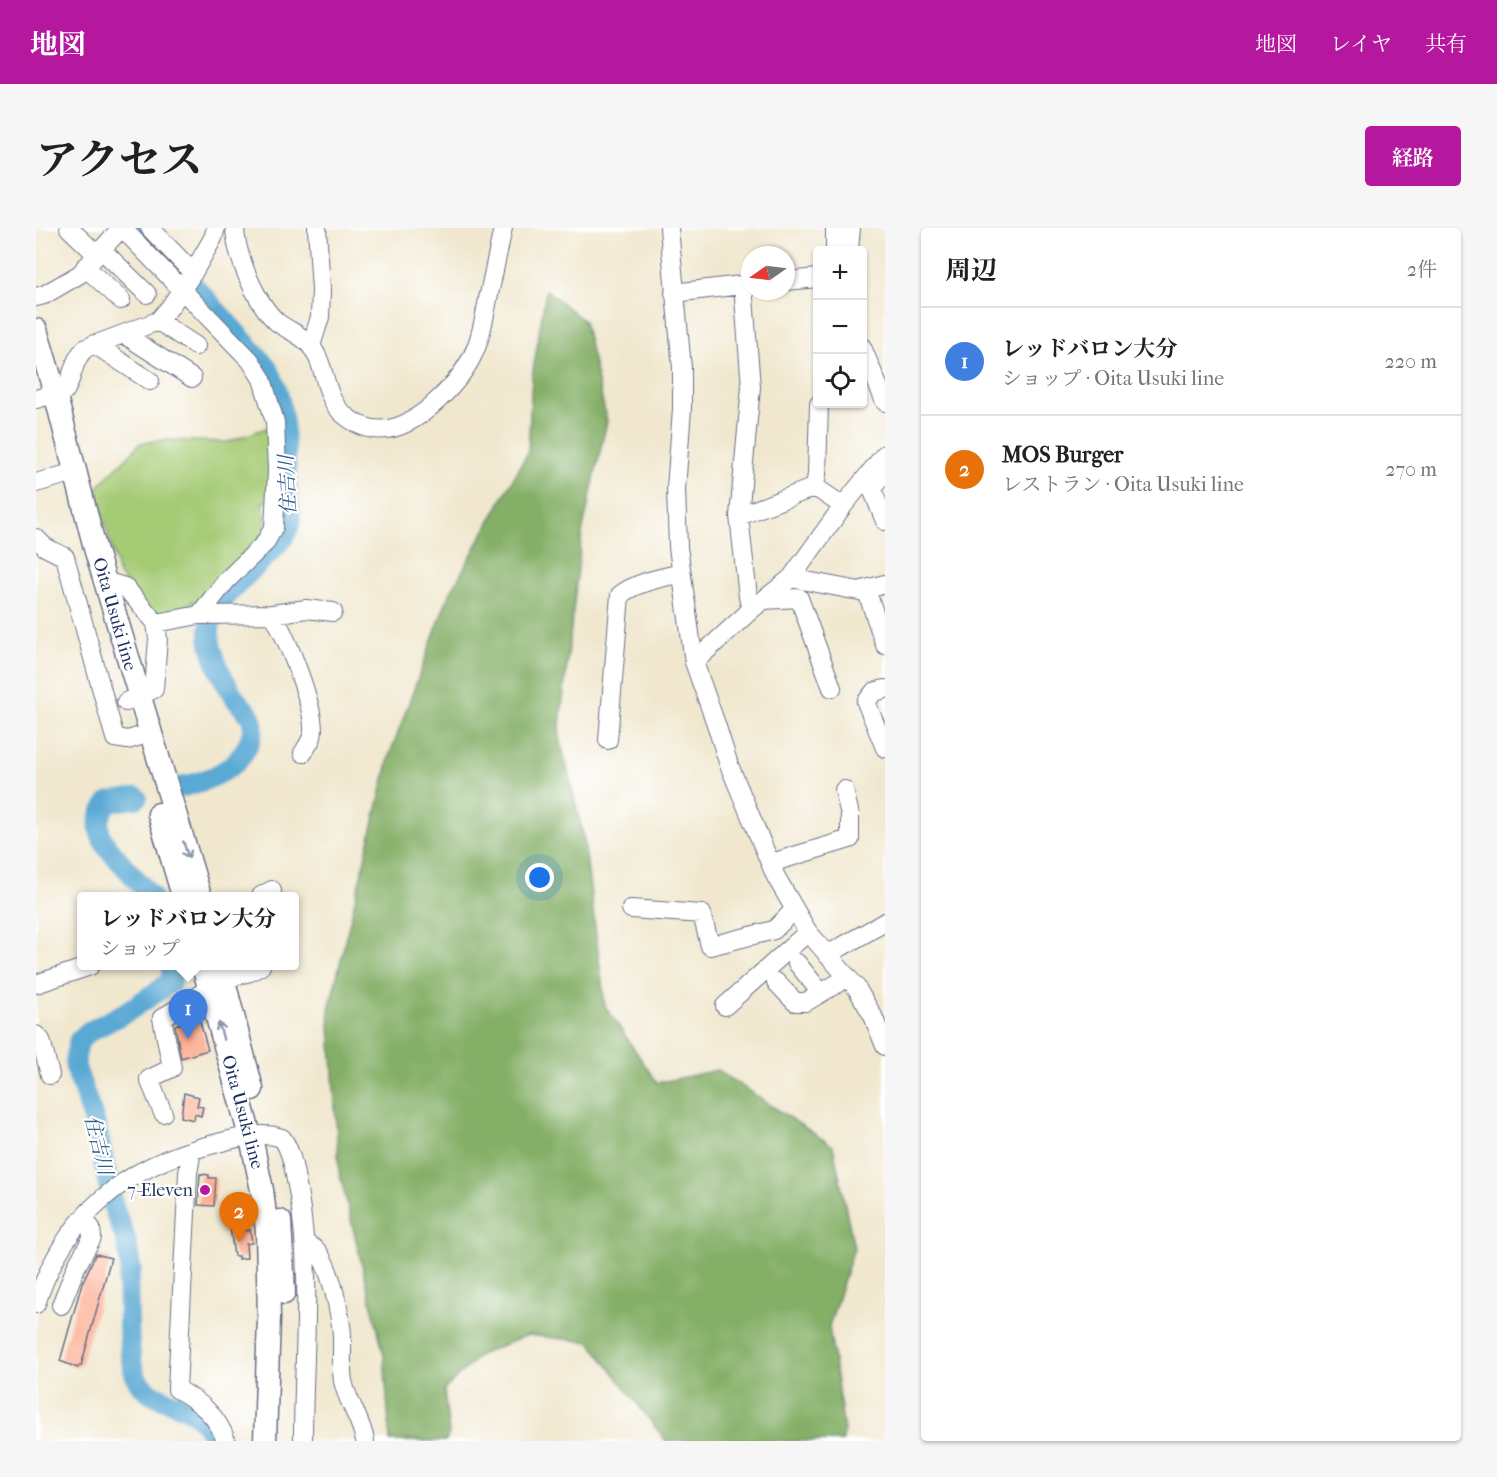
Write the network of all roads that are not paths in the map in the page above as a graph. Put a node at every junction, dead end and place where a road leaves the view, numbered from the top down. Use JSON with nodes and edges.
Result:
{"nodes":[{"id":1,"x":69,"y":228,"type":"edge"},
{"id":2,"x":121,"y":228,"type":"edge"},
{"id":3,"x":150,"y":228,"type":"edge"},
{"id":4,"x":216,"y":228,"type":"edge"},
{"id":5,"x":235,"y":228,"type":"edge"},
{"id":6,"x":317,"y":228,"type":"edge"},
{"id":7,"x":503,"y":228,"type":"edge"},
{"id":8,"x":669,"y":228,"type":"edge"},
{"id":9,"x":835,"y":228,"type":"edge"},
{"id":10,"x":851,"y":228,"type":"edge"},
{"id":11,"x":835,"y":246,"type":"edge"},
{"id":12,"x":849,"y":246,"type":"edge"},
{"id":13,"x":94,"y":256,"type":"junction"},
{"id":14,"x":813,"y":278,"type":"edge"},
{"id":15,"x":795,"y":280,"type":"edge"},
{"id":16,"x":186,"y":283,"type":"junction"},
{"id":17,"x":741,"y":286,"type":"edge"},
{"id":18,"x":674,"y":292,"type":"junction"},
{"id":19,"x":147,"y":294,"type":"dead end"},
{"id":20,"x":36,"y":297,"type":"edge"},
{"id":21,"x":121,"y":300,"type":"dead end"},
{"id":22,"x":748,"y":300,"type":"edge"},
{"id":23,"x":158,"y":321,"type":"junction"},
{"id":24,"x":36,"y":330,"type":"edge"},
{"id":25,"x":125,"y":334,"type":"junction"},
{"id":26,"x":94,"y":344,"type":"junction"},
{"id":27,"x":196,"y":346,"type":"dead end"},
{"id":28,"x":311,"y":346,"type":"junction"},
{"id":29,"x":865,"y":354,"type":"edge"},
{"id":30,"x":192,"y":378,"type":"dead end"},
{"id":31,"x":150,"y":381,"type":"dead end"},
{"id":32,"x":42,"y":392,"type":"edge"},
{"id":33,"x":885,"y":402,"type":"edge"},
{"id":34,"x":819,"y":408,"type":"edge"},
{"id":35,"x":885,"y":454,"type":"edge"},
{"id":36,"x":885,"y":472,"type":"edge"},
{"id":37,"x":69,"y":474,"type":"junction"},
{"id":38,"x":36,"y":483,"type":"edge"},
{"id":39,"x":815,"y":487,"type":"junction"},
{"id":40,"x":843,"y":506,"type":"junction"},
{"id":41,"x":740,"y":516,"type":"junction"},
{"id":42,"x":885,"y":521,"type":"edge"},
{"id":43,"x":36,"y":537,"type":"edge"},
{"id":44,"x":681,"y":573,"type":"junction"},
{"id":45,"x":791,"y":578,"type":"junction"},
{"id":46,"x":105,"y":581,"type":"junction"},
{"id":47,"x":885,"y":584,"type":"edge"},
{"id":48,"x":873,"y":594,"type":"edge"},
{"id":49,"x":758,"y":605,"type":"junction"},
{"id":50,"x":333,"y":612,"type":"dead end"},
{"id":51,"x":273,"y":614,"type":"junction"},
{"id":52,"x":202,"y":615,"type":"junction"},
{"id":53,"x":156,"y":623,"type":"junction"},
{"id":54,"x":885,"y":645,"type":"edge"},
{"id":55,"x":694,"y":662,"type":"junction"},
{"id":56,"x":832,"y":688,"type":"dead end"},
{"id":57,"x":885,"y":689,"type":"edge"},
{"id":58,"x":133,"y":699,"type":"junction"},
{"id":59,"x":143,"y":735,"type":"junction"},
{"id":60,"x":608,"y":740,"type":"dead end"},
{"id":61,"x":885,"y":748,"type":"edge"},
{"id":62,"x":303,"y":753,"type":"dead end"},
{"id":63,"x":844,"y":790,"type":"dead end"},
{"id":64,"x":771,"y":863,"type":"junction"},
{"id":65,"x":182,"y":892,"type":"edge"},
{"id":66,"x":198,"y":892,"type":"edge"},
{"id":67,"x":631,"y":909,"type":"dead end"},
{"id":68,"x":794,"y":910,"type":"junction"},
{"id":69,"x":885,"y":921,"type":"edge"},
{"id":70,"x":808,"y":932,"type":"junction"},
{"id":71,"x":827,"y":955,"type":"junction"},
{"id":72,"x":797,"y":963,"type":"dead end"},
{"id":73,"x":78,"y":970,"type":"edge"},
{"id":74,"x":254,"y":970,"type":"edge"},
{"id":75,"x":848,"y":976,"type":"junction"},
{"id":76,"x":218,"y":977,"type":"edge"},
{"id":77,"x":776,"y":982,"type":"dead end"},
{"id":78,"x":36,"y":984,"type":"edge"},
{"id":79,"x":821,"y":993,"type":"junction"},
{"id":80,"x":725,"y":1006,"type":"dead end"},
{"id":81,"x":36,"y":1035,"type":"edge"},
{"id":82,"x":885,"y":1046,"type":"edge"},
{"id":83,"x":50,"y":1075,"type":"dead end"},
{"id":84,"x":163,"y":1113,"type":"dead end"},
{"id":85,"x":257,"y":1136,"type":"junction"},
{"id":86,"x":192,"y":1150,"type":"junction"},
{"id":87,"x":83,"y":1218,"type":"junction"},
{"id":88,"x":306,"y":1244,"type":"junction"},
{"id":89,"x":36,"y":1304,"type":"edge"},
{"id":90,"x":61,"y":1305,"type":"dead end"},
{"id":91,"x":226,"y":1441,"type":"edge"},
{"id":92,"x":264,"y":1441,"type":"edge"},
{"id":93,"x":278,"y":1441,"type":"edge"},
{"id":94,"x":303,"y":1441,"type":"edge"},
{"id":95,"x":365,"y":1441,"type":"edge"}],
"edges":[{"from":1,"to":13,"type":"street"},
{"from":2,"to":13,"type":"street"},
{"from":2,"to":16,"type":"street"},
{"from":3,"to":16,"type":"street"},
{"from":4,"to":16,"type":"street"},
{"from":5,"to":28,"type":"street"},
{"from":6,"to":28,"type":"street"},
{"from":7,"to":28,"type":"street"},
{"from":8,"to":18,"type":"street"},
{"from":9,"to":11,"type":"street"},
{"from":10,"to":12,"type":"street"},
{"from":13,"to":19,"type":"street"},
{"from":13,"to":20,"type":"street"},
{"from":13,"to":21,"type":"street"},
{"from":14,"to":15,"type":"street"},
{"from":16,"to":23,"type":"street"},
{"from":16,"to":52,"type":"street"},
{"from":17,"to":18,"type":"street"},
{"from":18,"to":44,"type":"street"},
{"from":22,"to":41,"type":"street"},
{"from":23,"to":25,"type":"street"},
{"from":23,"to":27,"type":"street"},
{"from":24,"to":32,"type":"main road","name":"Oita Usuki line"},
{"from":25,"to":26,"type":"street"},
{"from":25,"to":30,"type":"street"},
{"from":26,"to":31,"type":"street"},
{"from":26,"to":32,"type":"street"},
{"from":29,"to":33,"type":"street"},
{"from":32,"to":37,"type":"main road","name":"Oita Usuki line"},
{"from":34,"to":39,"type":"street"},
{"from":35,"to":40,"type":"street"},
{"from":36,"to":42,"type":"street"},
{"from":37,"to":38,"type":"street"},
{"from":37,"to":46,"type":"main road","name":"Oita Usuki line"},
{"from":37,"to":58,"type":"main road","name":"Oita Usuki line"},
{"from":39,"to":40,"type":"street"},
{"from":39,"to":41,"type":"street"},
{"from":40,"to":45,"type":"street"},
{"from":41,"to":49,"type":"street"},
{"from":43,"to":59,"type":"street"},
{"from":44,"to":55,"type":"street"},
{"from":44,"to":60,"type":"street"},
{"from":45,"to":48,"type":"street"},
{"from":45,"to":49,"type":"street"},
{"from":46,"to":53,"type":"street"},
{"from":46,"to":58,"type":"main road","name":"Oita Usuki line"},
{"from":47,"to":48,"type":"street"},
{"from":48,"to":54,"type":"street"},
{"from":49,"to":55,"type":"street"},
{"from":49,"to":56,"type":"street"},
{"from":50,"to":51,"type":"street"},
{"from":51,"to":52,"type":"street"},
{"from":51,"to":62,"type":"street"},
{"from":52,"to":53,"type":"street"},
{"from":53,"to":58,"type":"street"},
{"from":55,"to":64,"type":"street"},
{"from":57,"to":61,"type":"street"},
{"from":58,"to":59,"type":"main road","name":"Oita Usuki line"},
{"from":59,"to":65,"type":"main road","name":"Oita Usuki line"},
{"from":59,"to":66,"type":"main road","name":"Oita Usuki line","one_way":true},
{"from":63,"to":64,"type":"street"},
{"from":64,"to":68,"type":"street"},
{"from":67,"to":68,"type":"street"},
{"from":68,"to":70,"type":"street"},
{"from":69,"to":71,"type":"street"},
{"from":70,"to":71,"type":"street"},
{"from":70,"to":80,"type":"street"},
{"from":71,"to":75,"type":"street"},
{"from":72,"to":79,"type":"street"},
{"from":73,"to":78,"type":"street"},
{"from":74,"to":76,"type":"street"},
{"from":75,"to":79,"type":"street"},
{"from":75,"to":82,"type":"street"},
{"from":76,"to":84,"type":"street"},
{"from":76,"to":85,"type":"main road","name":"Oita Usuki line"},
{"from":77,"to":79,"type":"street"},
{"from":81,"to":83,"type":"street"},
{"from":85,"to":86,"type":"street"},
{"from":85,"to":88,"type":"street"},
{"from":85,"to":92,"type":"main road","name":"Oita Usuki line"},
{"from":85,"to":93,"type":"main road","name":"Oita Usuki line"},
{"from":86,"to":87,"type":"street"},
{"from":86,"to":91,"type":"street"},
{"from":87,"to":89,"type":"street"},
{"from":87,"to":90,"type":"street"},
{"from":88,"to":94,"type":"street"},
{"from":88,"to":95,"type":"street"}]}
